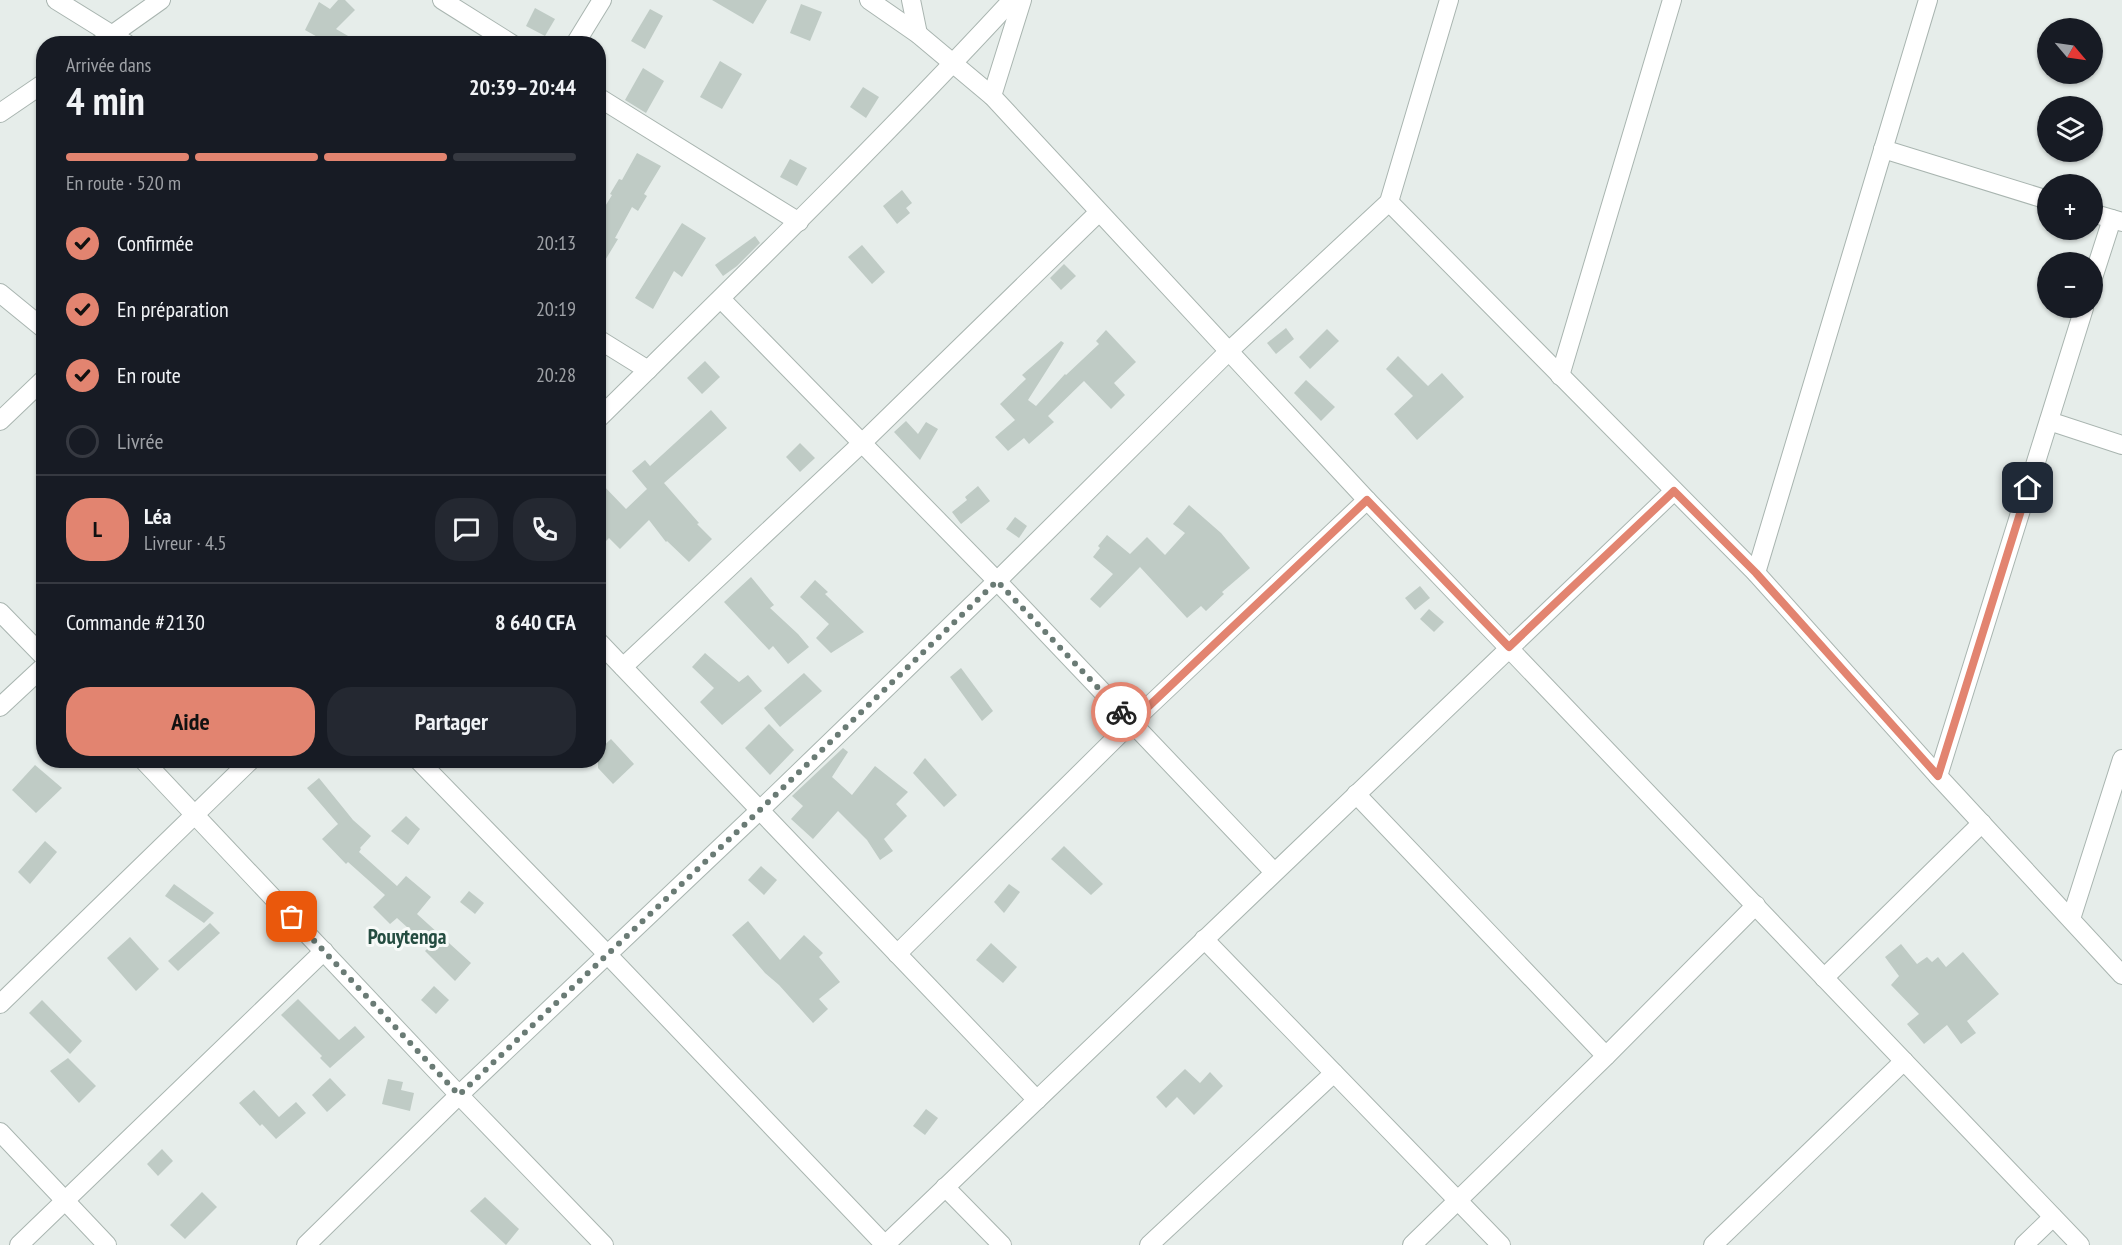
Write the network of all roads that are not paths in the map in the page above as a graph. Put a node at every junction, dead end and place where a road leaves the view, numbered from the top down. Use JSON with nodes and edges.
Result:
{"nodes":[{"id":1,"x":56,"y":0,"type":"edge"},
{"id":2,"x":161,"y":0,"type":"edge"},
{"id":3,"x":442,"y":0,"type":"edge"},
{"id":4,"x":602,"y":0,"type":"edge"},
{"id":5,"x":869,"y":0,"type":"edge"},
{"id":6,"x":911,"y":0,"type":"edge"},
{"id":7,"x":1012,"y":0,"type":"edge"},
{"id":8,"x":1022,"y":0,"type":"edge"},
{"id":9,"x":1449,"y":0,"type":"edge"},
{"id":10,"x":1672,"y":0,"type":"edge"},
{"id":11,"x":1928,"y":0,"type":"edge"},
{"id":12,"x":918,"y":34,"type":"junction"},
{"id":13,"x":107,"y":36,"type":"edge"},
{"id":14,"x":118,"y":36,"type":"edge"},
{"id":15,"x":499,"y":36,"type":"edge"},
{"id":16,"x":580,"y":36,"type":"edge"},
{"id":17,"x":952,"y":65,"type":"junction"},
{"id":18,"x":36,"y":88,"type":"edge"},
{"id":19,"x":992,"y":96,"type":"junction"},
{"id":20,"x":606,"y":102,"type":"edge"},
{"id":21,"x":0,"y":113,"type":"edge"},
{"id":22,"x":1883,"y":149,"type":"junction"},
{"id":23,"x":2037,"y":197,"type":"edge"},
{"id":24,"x":1389,"y":202,"type":"junction"},
{"id":25,"x":1099,"y":212,"type":"junction"},
{"id":26,"x":2117,"y":221,"type":"edge"},
{"id":27,"x":799,"y":222,"type":"junction"},
{"id":28,"x":2103,"y":255,"type":"edge"},
{"id":29,"x":0,"y":293,"type":"edge"},
{"id":30,"x":721,"y":299,"type":"junction"},
{"id":31,"x":2081,"y":318,"type":"edge"},
{"id":32,"x":36,"y":322,"type":"edge"},
{"id":33,"x":606,"y":344,"type":"edge"},
{"id":34,"x":1229,"y":351,"type":"junction"},
{"id":35,"x":648,"y":370,"type":"junction"},
{"id":36,"x":1560,"y":376,"type":"junction"},
{"id":37,"x":36,"y":387,"type":"edge"},
{"id":38,"x":606,"y":411,"type":"edge"},
{"id":39,"x":2049,"y":421,"type":"junction"},
{"id":40,"x":0,"y":422,"type":"edge"},
{"id":41,"x":862,"y":443,"type":"junction"},
{"id":42,"x":2122,"y":445,"type":"edge"},
{"id":43,"x":1674,"y":491,"type":"junction"},
{"id":44,"x":1367,"y":500,"type":"junction"},
{"id":45,"x":1756,"y":573,"type":"junction"},
{"id":46,"x":997,"y":581,"type":"junction"},
{"id":47,"x":0,"y":612,"type":"edge"},
{"id":48,"x":1509,"y":647,"type":"junction"},
{"id":49,"x":36,"y":649,"type":"edge"},
{"id":50,"x":606,"y":649,"type":"edge"},
{"id":51,"x":623,"y":667,"type":"junction"},
{"id":52,"x":36,"y":673,"type":"edge"},
{"id":53,"x":0,"y":707,"type":"edge"},
{"id":54,"x":1131,"y":723,"type":"junction"},
{"id":55,"x":2122,"y":759,"type":"edge"},
{"id":56,"x":151,"y":768,"type":"edge"},
{"id":57,"x":243,"y":768,"type":"edge"},
{"id":58,"x":426,"y":768,"type":"edge"},
{"id":59,"x":1938,"y":776,"type":"junction"},
{"id":60,"x":1356,"y":794,"type":"junction"},
{"id":61,"x":760,"y":810,"type":"junction"},
{"id":62,"x":196,"y":815,"type":"junction"},
{"id":63,"x":1982,"y":823,"type":"junction"},
{"id":64,"x":1274,"y":873,"type":"junction"},
{"id":65,"x":1755,"y":906,"type":"junction"},
{"id":66,"x":2071,"y":919,"type":"junction"},
{"id":67,"x":1204,"y":939,"type":"junction"},
{"id":68,"x":324,"y":951,"type":"junction"},
{"id":69,"x":607,"y":954,"type":"junction"},
{"id":70,"x":897,"y":954,"type":"junction"},
{"id":71,"x":2122,"y":975,"type":"edge"},
{"id":72,"x":1824,"y":978,"type":"junction"},
{"id":73,"x":0,"y":1004,"type":"edge"},
{"id":74,"x":1606,"y":1056,"type":"junction"},
{"id":75,"x":1904,"y":1061,"type":"junction"},
{"id":76,"x":1334,"y":1073,"type":"junction"},
{"id":77,"x":459,"y":1095,"type":"junction"},
{"id":78,"x":1036,"y":1100,"type":"junction"},
{"id":79,"x":0,"y":1132,"type":"edge"},
{"id":80,"x":945,"y":1187,"type":"junction"},
{"id":81,"x":65,"y":1201,"type":"junction"},
{"id":82,"x":1458,"y":1201,"type":"junction"},
{"id":83,"x":2053,"y":1217,"type":"junction"},
{"id":84,"x":594,"y":1242,"type":"edge"},
{"id":85,"x":19,"y":1245,"type":"edge"},
{"id":86,"x":107,"y":1245,"type":"edge"},
{"id":87,"x":306,"y":1245,"type":"edge"},
{"id":88,"x":885,"y":1245,"type":"edge"},
{"id":89,"x":1002,"y":1245,"type":"edge"},
{"id":90,"x":1149,"y":1245,"type":"edge"},
{"id":91,"x":1412,"y":1245,"type":"edge"},
{"id":92,"x":1501,"y":1245,"type":"edge"},
{"id":93,"x":1713,"y":1245,"type":"edge"},
{"id":94,"x":2024,"y":1245,"type":"edge"},
{"id":95,"x":2080,"y":1245,"type":"edge"}],
"edges":[{"from":1,"to":13,"type":"street"},
{"from":2,"to":14,"type":"street"},
{"from":3,"to":15,"type":"street"},
{"from":4,"to":16,"type":"street"},
{"from":5,"to":12,"type":"street"},
{"from":6,"to":12,"type":"street"},
{"from":7,"to":17,"type":"street"},
{"from":8,"to":19,"type":"street"},
{"from":9,"to":24,"type":"street"},
{"from":10,"to":36,"type":"street"},
{"from":11,"to":22,"type":"street"},
{"from":12,"to":17,"type":"street"},
{"from":17,"to":19,"type":"street"},
{"from":17,"to":27,"type":"street"},
{"from":18,"to":21,"type":"street"},
{"from":19,"to":25,"type":"street"},
{"from":20,"to":27,"type":"street"},
{"from":22,"to":23,"type":"street"},
{"from":22,"to":45,"type":"street"},
{"from":24,"to":34,"type":"street"},
{"from":24,"to":36,"type":"street"},
{"from":25,"to":34,"type":"street"},
{"from":25,"to":41,"type":"street"},
{"from":26,"to":28,"type":"street"},
{"from":27,"to":30,"type":"street"},
{"from":29,"to":32,"type":"street"},
{"from":30,"to":35,"type":"street"},
{"from":30,"to":41,"type":"street"},
{"from":31,"to":39,"type":"street"},
{"from":33,"to":35,"type":"street"},
{"from":34,"to":44,"type":"street"},
{"from":34,"to":46,"type":"street"},
{"from":35,"to":38,"type":"street"},
{"from":36,"to":43,"type":"street"},
{"from":37,"to":40,"type":"street"},
{"from":39,"to":42,"type":"street"},
{"from":39,"to":59,"type":"street"},
{"from":41,"to":46,"type":"street"},
{"from":41,"to":51,"type":"street"},
{"from":43,"to":45,"type":"street"},
{"from":43,"to":48,"type":"street"},
{"from":44,"to":48,"type":"street"},
{"from":44,"to":54,"type":"street"},
{"from":45,"to":59,"type":"street"},
{"from":46,"to":54,"type":"street"},
{"from":46,"to":61,"type":"street"},
{"from":47,"to":49,"type":"street"},
{"from":48,"to":60,"type":"street"},
{"from":48,"to":65,"type":"street"},
{"from":50,"to":51,"type":"street"},
{"from":51,"to":61,"type":"street"},
{"from":52,"to":53,"type":"street"},
{"from":54,"to":64,"type":"street"},
{"from":54,"to":70,"type":"street"},
{"from":55,"to":66,"type":"street"},
{"from":56,"to":62,"type":"street"},
{"from":57,"to":62,"type":"street"},
{"from":58,"to":69,"type":"street"},
{"from":59,"to":63,"type":"street"},
{"from":60,"to":64,"type":"street"},
{"from":60,"to":74,"type":"street"},
{"from":61,"to":69,"type":"street"},
{"from":61,"to":70,"type":"street"},
{"from":62,"to":68,"type":"street"},
{"from":62,"to":73,"type":"street"},
{"from":63,"to":66,"type":"street"},
{"from":63,"to":72,"type":"street"},
{"from":64,"to":67,"type":"street"},
{"from":65,"to":72,"type":"street"},
{"from":65,"to":74,"type":"street"},
{"from":66,"to":71,"type":"street"},
{"from":67,"to":76,"type":"street"},
{"from":67,"to":78,"type":"street"},
{"from":68,"to":77,"type":"street"},
{"from":68,"to":81,"type":"street"},
{"from":69,"to":77,"type":"street"},
{"from":69,"to":88,"type":"street"},
{"from":70,"to":78,"type":"street"},
{"from":72,"to":75,"type":"street"},
{"from":74,"to":82,"type":"street"},
{"from":75,"to":83,"type":"street"},
{"from":75,"to":93,"type":"street"},
{"from":76,"to":82,"type":"street"},
{"from":76,"to":90,"type":"street"},
{"from":77,"to":84,"type":"street"},
{"from":77,"to":87,"type":"street"},
{"from":78,"to":80,"type":"street"},
{"from":79,"to":81,"type":"street"},
{"from":80,"to":88,"type":"street"},
{"from":80,"to":89,"type":"street"},
{"from":81,"to":85,"type":"street"},
{"from":81,"to":86,"type":"street"},
{"from":82,"to":91,"type":"street"},
{"from":82,"to":92,"type":"street"},
{"from":83,"to":94,"type":"street"},
{"from":83,"to":95,"type":"street"}]}
